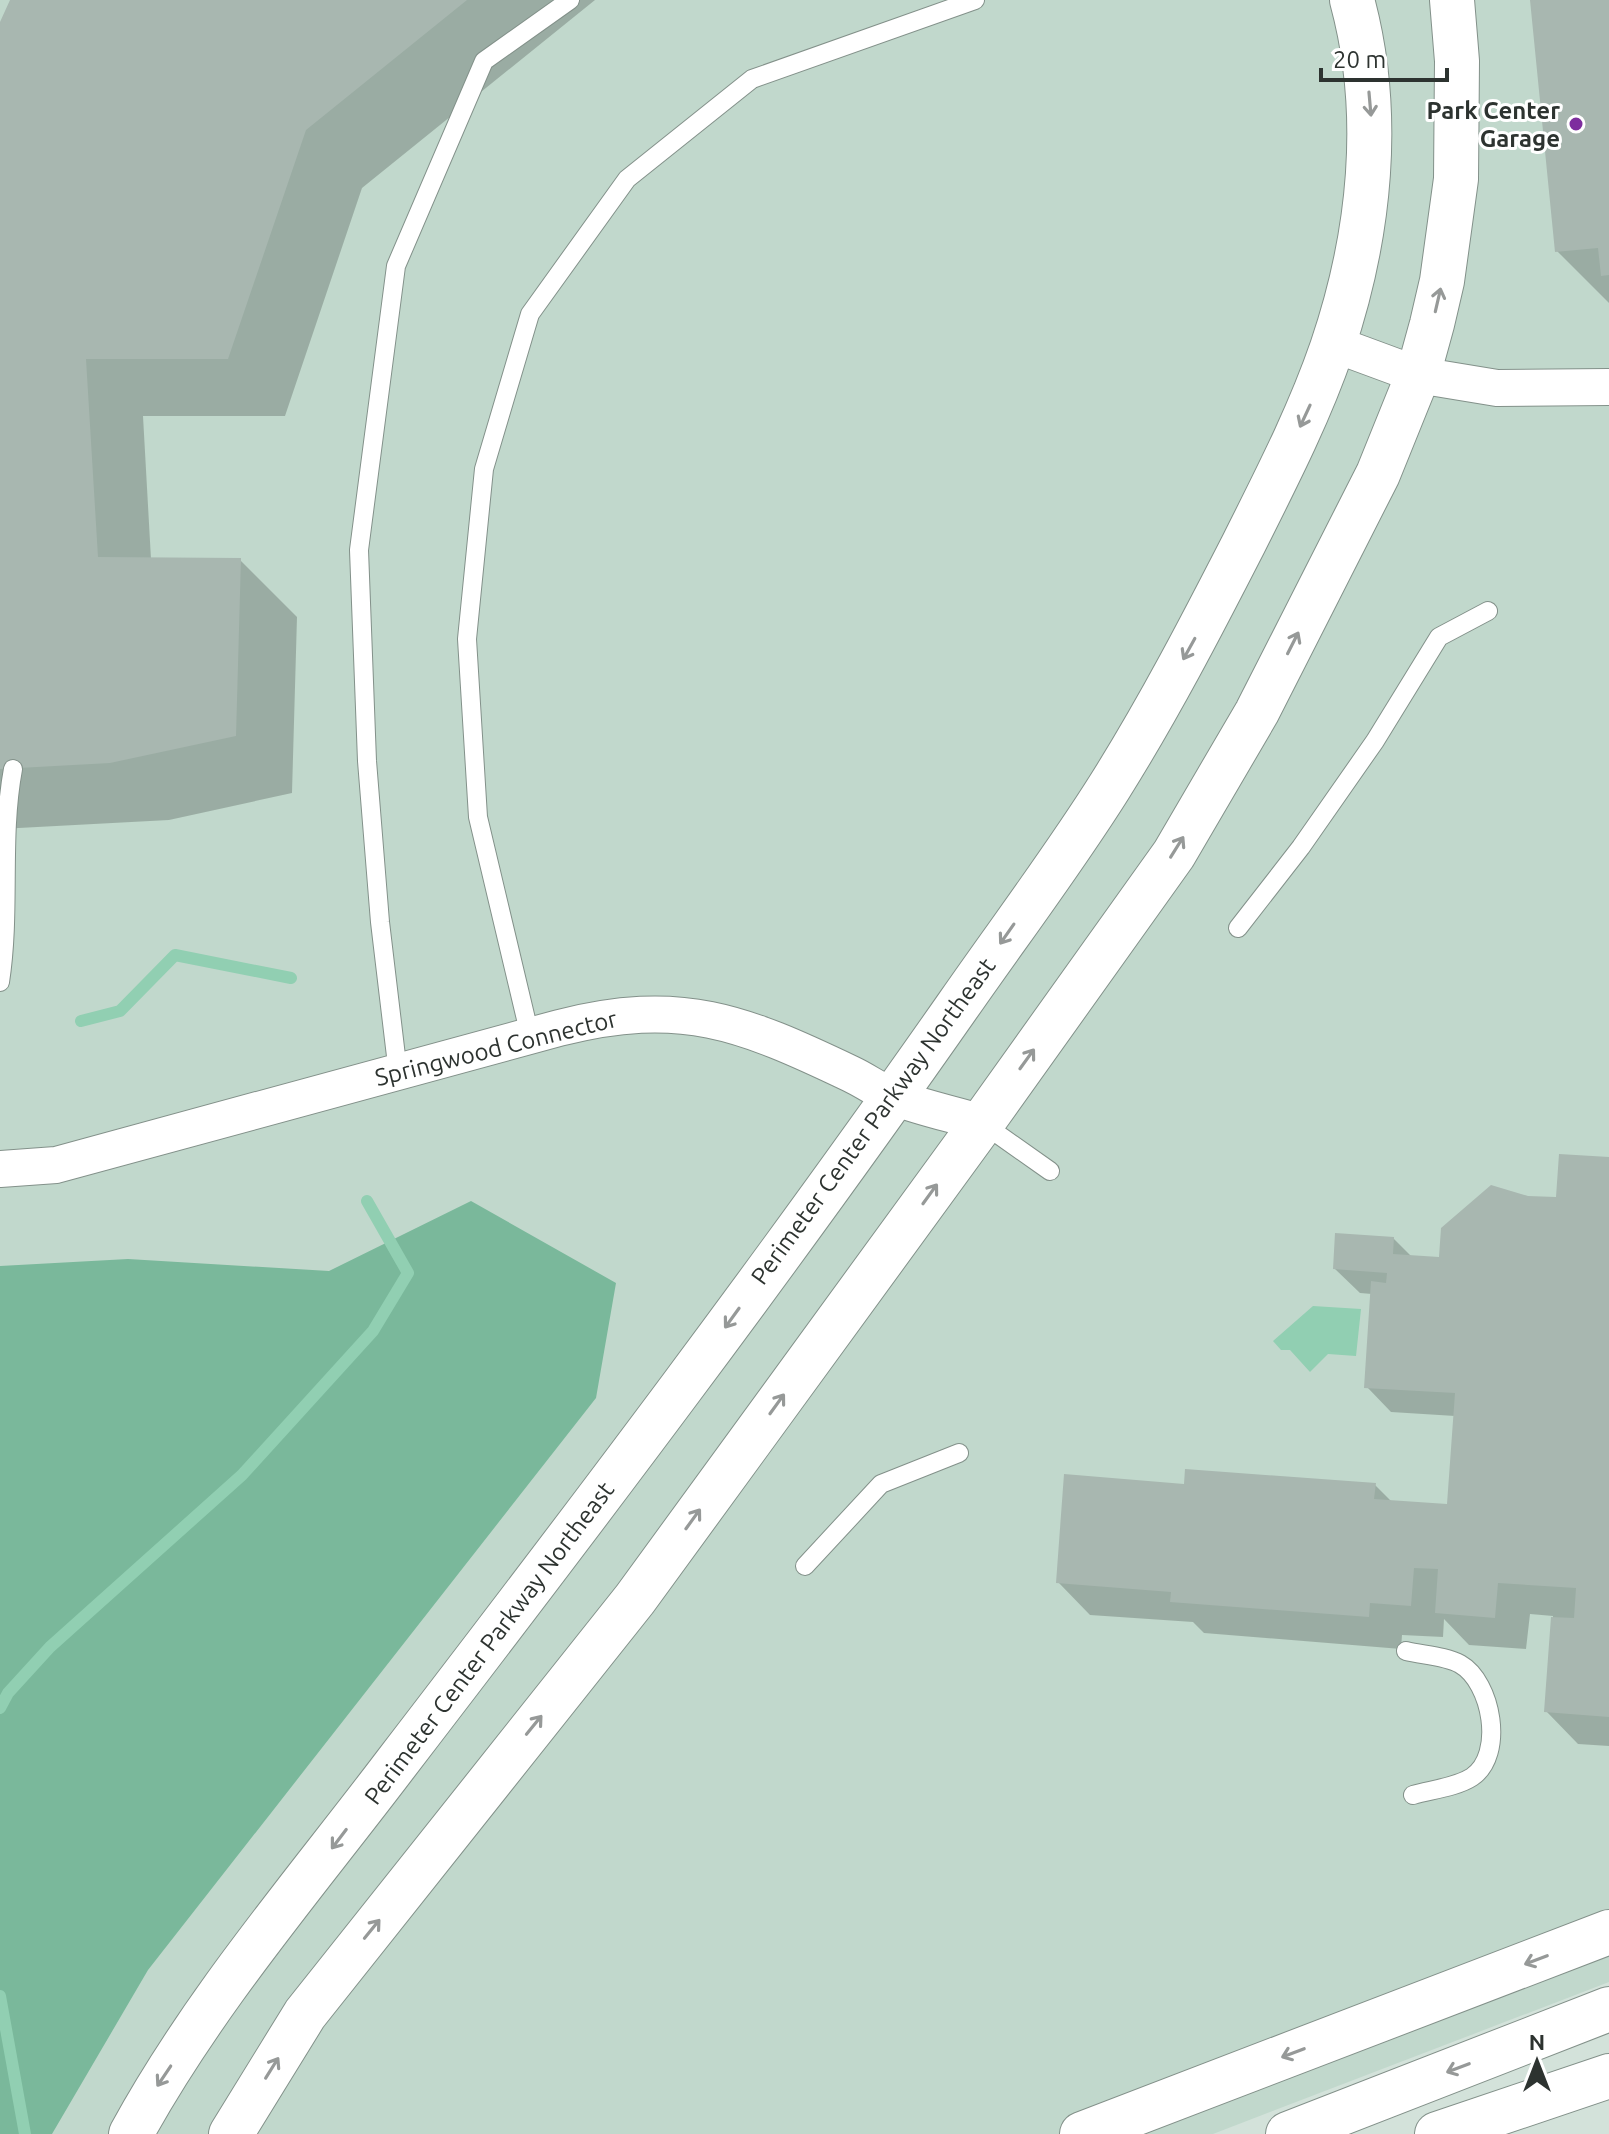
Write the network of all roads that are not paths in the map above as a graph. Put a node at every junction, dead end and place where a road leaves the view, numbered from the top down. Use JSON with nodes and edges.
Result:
{"nodes":[{"id":1,"x":570,"y":0,"type":"edge"},
{"id":2,"x":975,"y":0,"type":"edge"},
{"id":3,"x":1352,"y":0,"type":"edge"},
{"id":4,"x":1452,"y":0,"type":"edge"},
{"id":5,"x":1334,"y":344,"type":"junction"},
{"id":6,"x":1418,"y":375,"type":"junction"},
{"id":7,"x":1609,"y":387,"type":"edge"},
{"id":8,"x":1488,"y":611,"type":"dead end"},
{"id":9,"x":13,"y":769,"type":"dead end"},
{"id":10,"x":1238,"y":928,"type":"dead end"},
{"id":11,"x":0,"y":982,"type":"edge"},
{"id":12,"x":530,"y":1036,"type":"junction"},
{"id":13,"x":398,"y":1073,"type":"junction"},
{"id":14,"x":894,"y":1097,"type":"junction"},
{"id":15,"x":982,"y":1123,"type":"junction"},
{"id":16,"x":0,"y":1169,"type":"edge"},
{"id":17,"x":1050,"y":1171,"type":"dead end"},
{"id":18,"x":959,"y":1453,"type":"dead end"},
{"id":19,"x":805,"y":1566,"type":"dead end"},
{"id":20,"x":1406,"y":1651,"type":"dead end"},
{"id":21,"x":1413,"y":1795,"type":"dead end"},
{"id":22,"x":1609,"y":1932,"type":"edge"},
{"id":23,"x":1609,"y":2009,"type":"edge"},
{"id":24,"x":1609,"y":2076,"type":"edge"},
{"id":25,"x":131,"y":2134,"type":"edge"},
{"id":26,"x":231,"y":2134,"type":"edge"},
{"id":27,"x":1082,"y":2134,"type":"edge"},
{"id":28,"x":1288,"y":2134,"type":"edge"},
{"id":29,"x":1437,"y":2134,"type":"edge"}],
"edges":[{"from":1,"to":13,"type":"lane"},
{"from":2,"to":12,"type":"lane"},
{"from":3,"to":5,"type":"main road","name":"Perimeter Center Parkway Northeast","one_way":true},
{"from":6,"to":4,"type":"main road","one_way":true},
{"from":5,"to":6,"type":"street"},
{"from":5,"to":14,"type":"main road","name":"Perimeter Center Parkway Northeast","one_way":true},
{"from":6,"to":7,"type":"street"},
{"from":15,"to":6,"type":"main road","one_way":true},
{"from":8,"to":10,"type":"lane"},
{"from":9,"to":11,"type":"lane"},
{"from":12,"to":13,"type":"street","name":"Springwood Connector"},
{"from":12,"to":14,"type":"street","name":"Springwood Connector"},
{"from":13,"to":16,"type":"street","name":"Springwood Connector"},
{"from":14,"to":15,"type":"street","name":"Springwood Connector"},
{"from":14,"to":25,"type":"main road","name":"Perimeter Center Parkway Northeast","one_way":true},
{"from":15,"to":17,"type":"lane"},
{"from":26,"to":15,"type":"main road","one_way":true},
{"from":18,"to":19,"type":"lane"},
{"from":20,"to":21,"type":"lane"},
{"from":22,"to":27,"type":"main road","one_way":true},
{"from":23,"to":28,"type":"main road","one_way":true},
{"from":24,"to":29,"type":"main road"}]}
